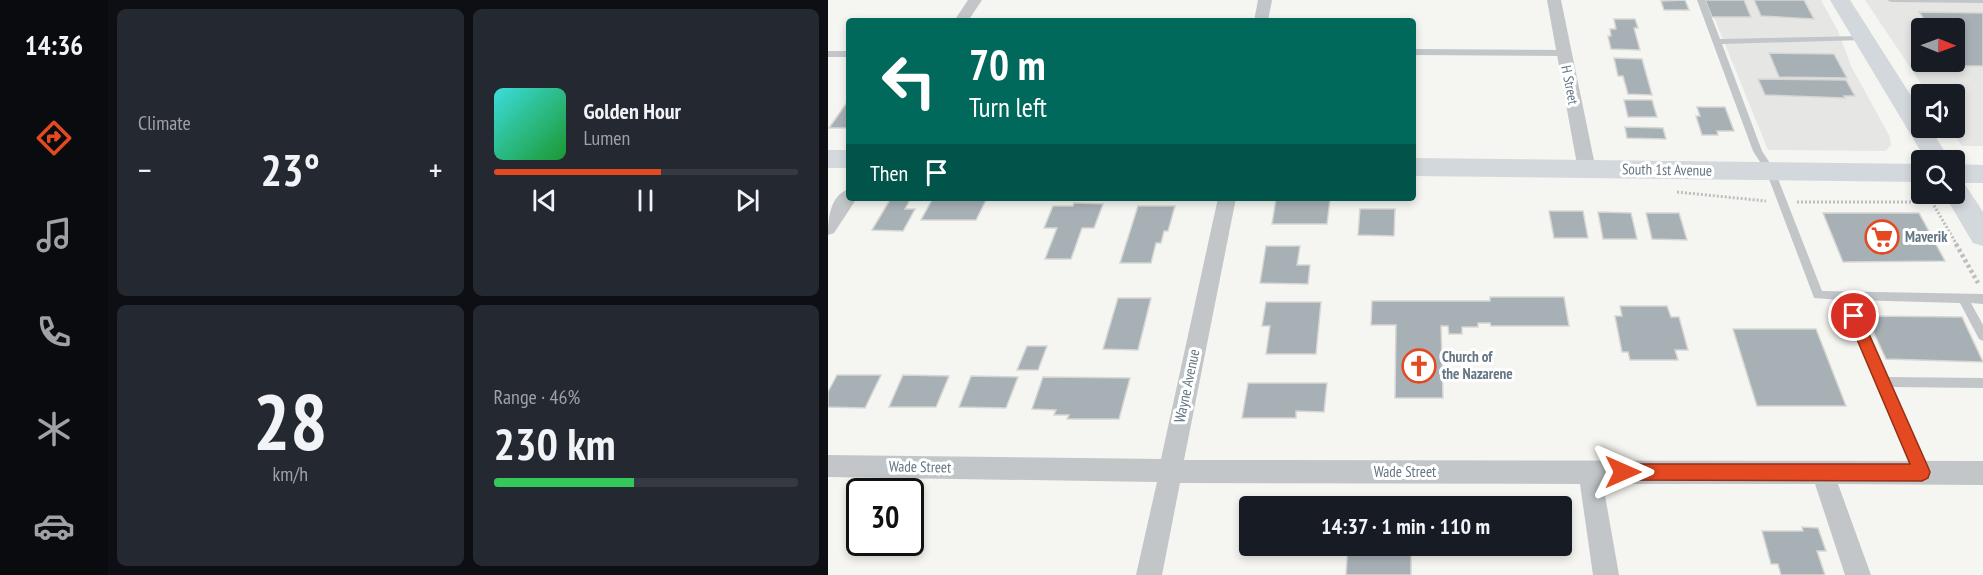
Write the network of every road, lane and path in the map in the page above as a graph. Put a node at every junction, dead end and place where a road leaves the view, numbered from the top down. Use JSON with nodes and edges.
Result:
{"nodes":[{"id":1,"x":975,"y":0,"type":"edge"},
{"id":2,"x":1265,"y":0,"type":"edge"},
{"id":3,"x":1554,"y":0,"type":"edge"},
{"id":4,"x":1701,"y":0,"type":"edge"},
{"id":5,"x":1840,"y":0,"type":"edge"},
{"id":6,"x":1893,"y":0,"type":"edge"},
{"id":7,"x":1983,"y":1,"type":"edge"},
{"id":8,"x":963,"y":18,"type":"edge"},
{"id":9,"x":1261,"y":18,"type":"edge"},
{"id":10,"x":1863,"y":38,"type":"junction"},
{"id":11,"x":1718,"y":42,"type":"junction"},
{"id":12,"x":1416,"y":52,"type":"edge"},
{"id":13,"x":1564,"y":53,"type":"junction"},
{"id":14,"x":828,"y":54,"type":"edge"},
{"id":15,"x":846,"y":54,"type":"edge"},
{"id":16,"x":1932,"y":150,"type":"edge"},
{"id":17,"x":828,"y":159,"type":"edge"},
{"id":18,"x":846,"y":159,"type":"edge"},
{"id":19,"x":1416,"y":167,"type":"edge"},
{"id":20,"x":1587,"y":170,"type":"junction"},
{"id":21,"x":1770,"y":171,"type":"junction"},
{"id":22,"x":1911,"y":173,"type":"edge"},
{"id":23,"x":1965,"y":173,"type":"edge"},
{"id":24,"x":1983,"y":174,"type":"edge"},
{"id":25,"x":1665,"y":191,"type":"dead end"},
{"id":26,"x":846,"y":201,"type":"edge"},
{"id":27,"x":1226,"y":201,"type":"edge"},
{"id":28,"x":1782,"y":202,"type":"junction"},
{"id":29,"x":1964,"y":204,"type":"edge"},
{"id":30,"x":828,"y":228,"type":"edge"},
{"id":31,"x":1983,"y":235,"type":"edge"},
{"id":32,"x":1983,"y":292,"type":"edge"},
{"id":33,"x":1844,"y":295,"type":"junction"},
{"id":34,"x":1963,"y":298,"type":"junction"},
{"id":35,"x":1983,"y":299,"type":"edge"},
{"id":36,"x":1983,"y":336,"type":"edge"},
{"id":37,"x":1882,"y":382,"type":"junction"},
{"id":38,"x":1983,"y":383,"type":"edge"},
{"id":39,"x":828,"y":466,"type":"edge"},
{"id":40,"x":1170,"y":471,"type":"junction"},
{"id":41,"x":1590,"y":472,"type":"junction"},
{"id":42,"x":1822,"y":472,"type":"junction"},
{"id":43,"x":1922,"y":472,"type":"junction"},
{"id":44,"x":1983,"y":473,"type":"edge"},
{"id":45,"x":1149,"y":575,"type":"edge"},
{"id":46,"x":1606,"y":575,"type":"edge"},
{"id":47,"x":1858,"y":575,"type":"edge"}],
"edges":[{"from":1,"to":8,"type":"street"},
{"from":2,"to":9,"type":"street"},
{"from":3,"to":13,"type":"street","name":"H Street"},
{"from":4,"to":11,"type":"lane"},
{"from":5,"to":10,"type":"main road"},
{"from":6,"to":7,"type":"lane"},
{"from":10,"to":11,"type":"lane"},
{"from":10,"to":16,"type":"main road"},
{"from":11,"to":21,"type":"lane"},
{"from":12,"to":13,"type":"lane"},
{"from":13,"to":20,"type":"street","name":"H Street"},
{"from":14,"to":15,"type":"lane"},
{"from":17,"to":18,"type":"main road"},
{"from":19,"to":20,"type":"main road","name":"South 1st Avenue"},
{"from":20,"to":21,"type":"main road","name":"South 1st Avenue"},
{"from":21,"to":22,"type":"main road","name":"South 1st Avenue"},
{"from":21,"to":28,"type":"lane"},
{"from":23,"to":24,"type":"main road"},
{"from":25,"to":28,"type":"path"},
{"from":26,"to":30,"type":"street"},
{"from":27,"to":40,"type":"street","name":"Wayne Avenue"},
{"from":28,"to":32,"type":"path"},
{"from":28,"to":33,"type":"lane"},
{"from":29,"to":31,"type":"main road"},
{"from":33,"to":34,"type":"lane"},
{"from":33,"to":37,"type":"lane"},
{"from":34,"to":35,"type":"lane"},
{"from":34,"to":36,"type":"lane"},
{"from":37,"to":38,"type":"lane"},
{"from":37,"to":43,"type":"lane"},
{"from":39,"to":40,"type":"street","name":"Wade Street"},
{"from":40,"to":41,"type":"street","name":"Wade Street"},
{"from":40,"to":45,"type":"street","name":"Wayne Avenue"},
{"from":41,"to":42,"type":"street","name":"Wade Street"},
{"from":41,"to":46,"type":"street"},
{"from":42,"to":43,"type":"street","name":"Wade Street"},
{"from":42,"to":47,"type":"street"},
{"from":43,"to":44,"type":"street","name":"Wade Street"}]}
